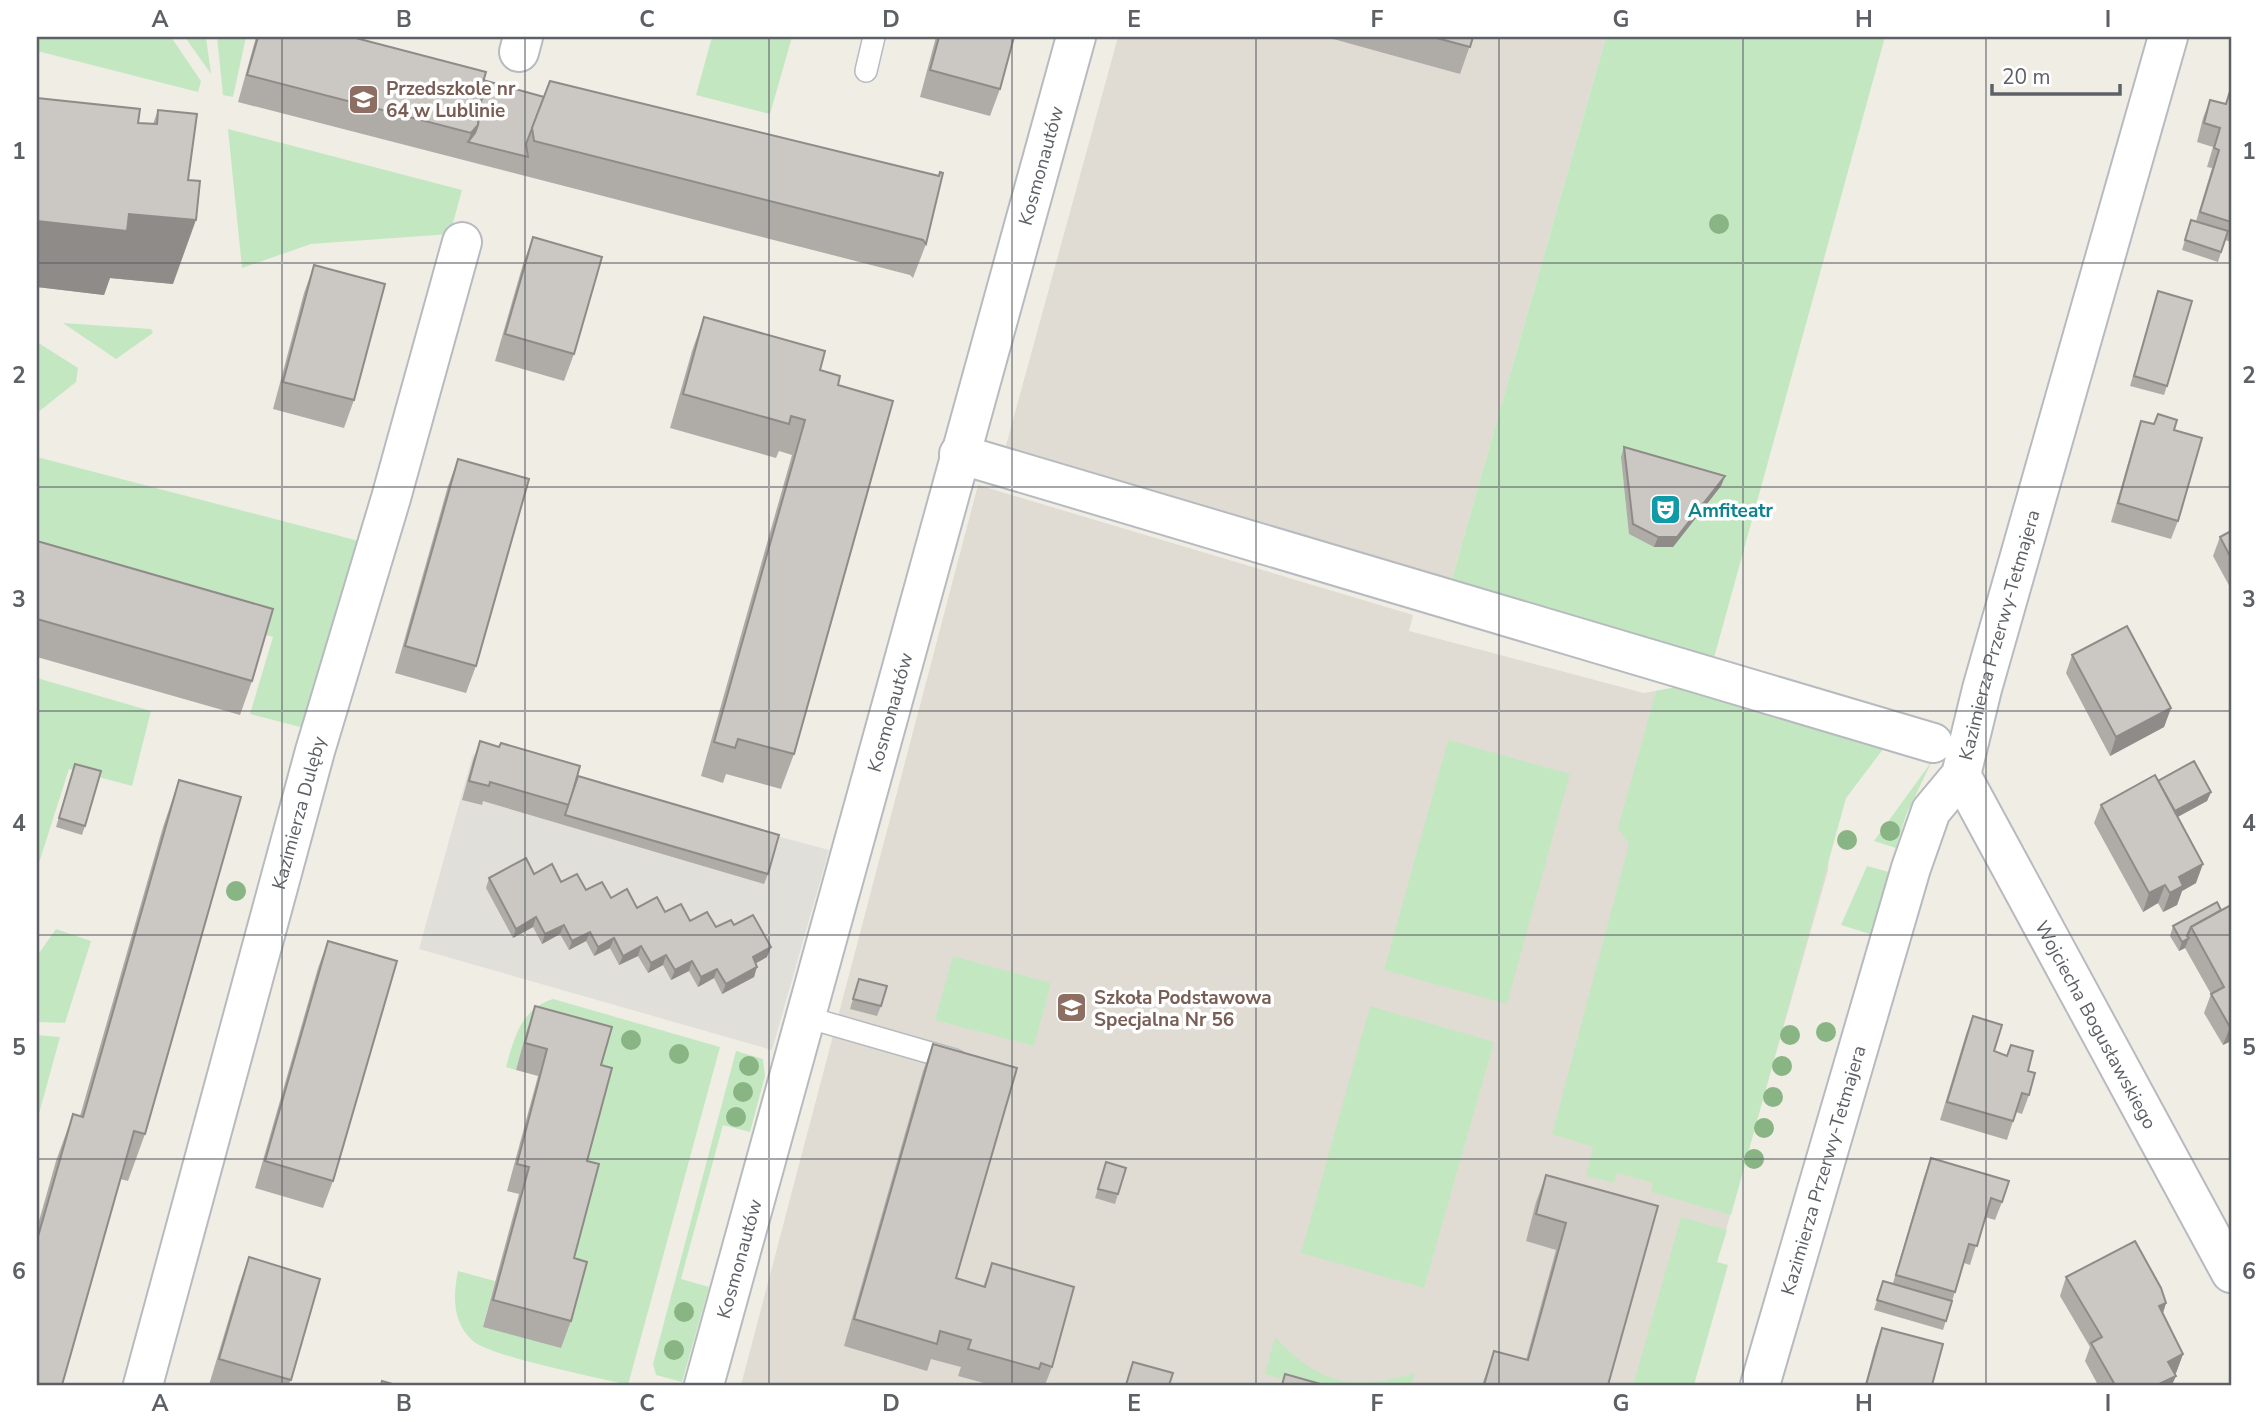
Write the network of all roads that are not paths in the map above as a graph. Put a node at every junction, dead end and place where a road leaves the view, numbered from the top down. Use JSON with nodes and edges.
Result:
{"nodes":[{"id":1,"x":874,"y":37,"type":"edge"},
{"id":2,"x":1076,"y":37,"type":"edge"},
{"id":3,"x":2168,"y":37,"type":"edge"},
{"id":4,"x":866,"y":71,"type":"dead end"},
{"id":5,"x":462,"y":242,"type":"dead end"},
{"id":6,"x":959,"y":454,"type":"junction"},
{"id":7,"x":1933,"y":743,"type":"dead end"},
{"id":8,"x":1961,"y":775,"type":"junction"},
{"id":9,"x":806,"y":1017,"type":"junction"},
{"id":10,"x":974,"y":1066,"type":"edge"},
{"id":11,"x":2231,"y":1273,"type":"edge"},
{"id":12,"x":144,"y":1385,"type":"edge"},
{"id":13,"x":704,"y":1385,"type":"edge"},
{"id":14,"x":1760,"y":1385,"type":"edge"}],
"edges":[{"from":1,"to":4,"type":"lane"},
{"from":2,"to":6,"type":"street","name":"Kosmonautów"},
{"from":3,"to":8,"type":"street","name":"Kazimierza Przerwy-Tetmajera"},
{"from":5,"to":12,"type":"street","name":"Kazimierza Dulęby"},
{"from":6,"to":7,"type":"street"},
{"from":6,"to":9,"type":"street","name":"Kosmonautów"},
{"from":8,"to":11,"type":"street","name":"Wojciecha Bogusławskiego"},
{"from":8,"to":14,"type":"street","name":"Kazimierza Przerwy-Tetmajera"},
{"from":9,"to":10,"type":"lane"},
{"from":9,"to":13,"type":"street","name":"Kosmonautów"}]}
